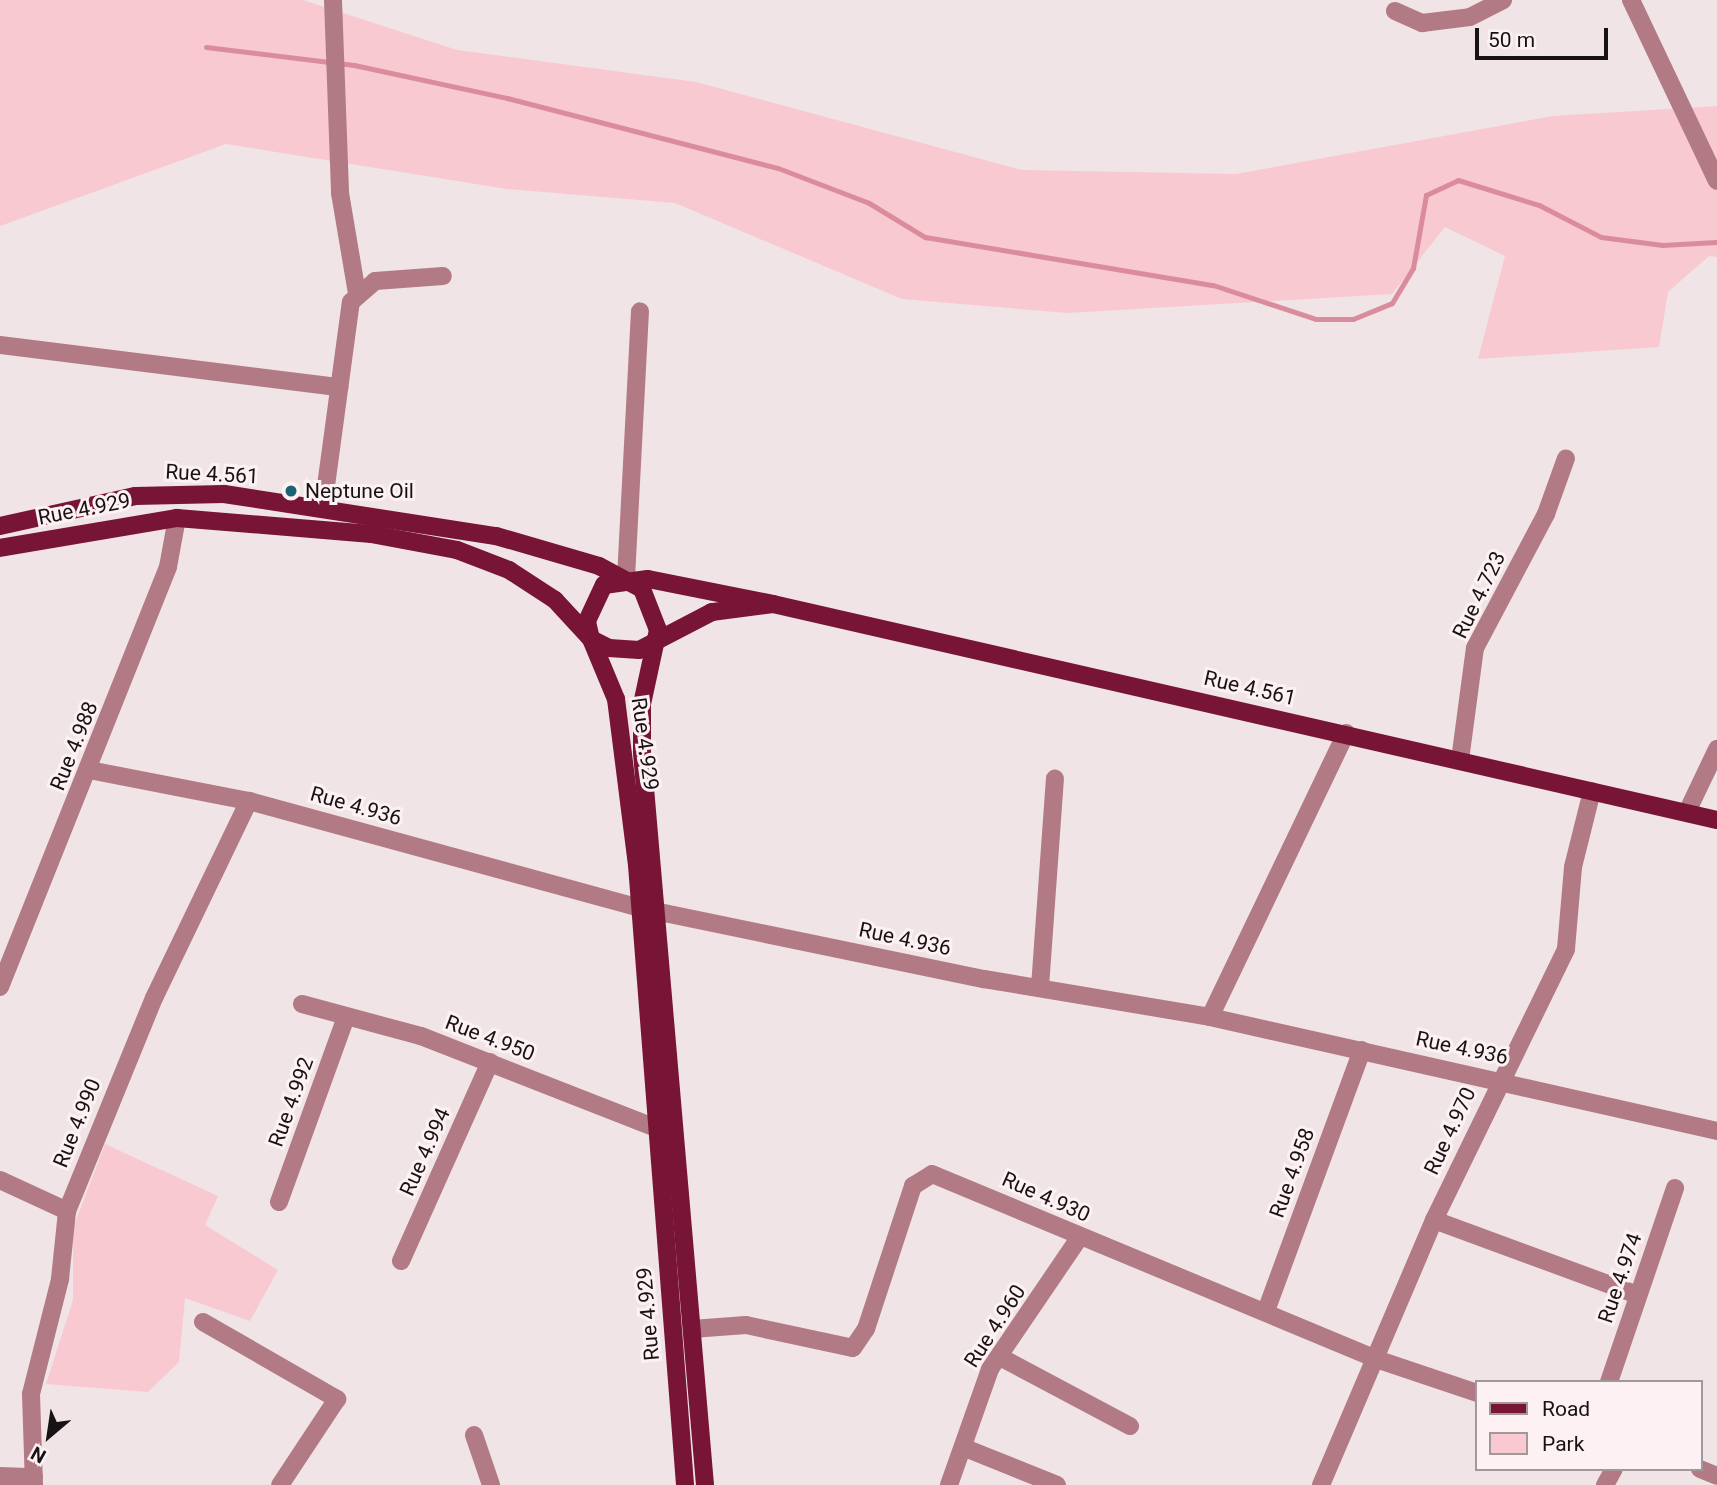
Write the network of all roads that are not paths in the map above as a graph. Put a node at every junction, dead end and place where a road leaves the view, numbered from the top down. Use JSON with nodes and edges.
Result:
{"nodes":[{"id":1,"x":333,"y":0,"type":"edge"},
{"id":2,"x":1503,"y":0,"type":"edge"},
{"id":3,"x":1631,"y":0,"type":"edge"},
{"id":4,"x":1395,"y":11,"type":"dead end"},
{"id":5,"x":1717,"y":181,"type":"edge"},
{"id":6,"x":443,"y":276,"type":"dead end"},
{"id":7,"x":357,"y":293,"type":"junction"},
{"id":8,"x":640,"y":311,"type":"dead end"},
{"id":9,"x":0,"y":345,"type":"edge"},
{"id":10,"x":339,"y":387,"type":"junction"},
{"id":11,"x":1566,"y":458,"type":"dead end"},
{"id":12,"x":323,"y":508,"type":"junction"},
{"id":13,"x":177,"y":518,"type":"junction"},
{"id":14,"x":0,"y":526,"type":"edge"},
{"id":15,"x":0,"y":548,"type":"edge"},
{"id":16,"x":626,"y":578,"type":"junction"},
{"id":17,"x":773,"y":604,"type":"junction"},
{"id":18,"x":657,"y":616,"type":"joint"},
{"id":19,"x":592,"y":639,"type":"junction"},
{"id":20,"x":656,"y":643,"type":"junction"},
{"id":21,"x":1346,"y":733,"type":"junction"},
{"id":22,"x":1717,"y":749,"type":"edge"},
{"id":23,"x":1460,"y":760,"type":"junction"},
{"id":24,"x":89,"y":770,"type":"junction"},
{"id":25,"x":1055,"y":779,"type":"dead end"},
{"id":26,"x":1592,"y":791,"type":"junction"},
{"id":27,"x":249,"y":801,"type":"junction"},
{"id":28,"x":1687,"y":812,"type":"junction"},
{"id":29,"x":1717,"y":820,"type":"edge"},
{"id":30,"x":640,"y":908,"type":"junction"},
{"id":31,"x":658,"y":911,"type":"junction"},
{"id":32,"x":0,"y":987,"type":"edge"},
{"id":33,"x":1040,"y":987,"type":"junction"},
{"id":34,"x":302,"y":1004,"type":"dead end"},
{"id":35,"x":346,"y":1017,"type":"junction"},
{"id":36,"x":1210,"y":1017,"type":"junction"},
{"id":37,"x":1362,"y":1050,"type":"junction"},
{"id":38,"x":490,"y":1062,"type":"junction"},
{"id":39,"x":1500,"y":1080,"type":"junction"},
{"id":40,"x":656,"y":1128,"type":"junction"},
{"id":41,"x":1717,"y":1132,"type":"edge"},
{"id":42,"x":0,"y":1180,"type":"edge"},
{"id":43,"x":1675,"y":1188,"type":"dead end"},
{"id":44,"x":279,"y":1202,"type":"dead end"},
{"id":45,"x":67,"y":1212,"type":"junction"},
{"id":46,"x":1434,"y":1220,"type":"junction"},
{"id":47,"x":1079,"y":1238,"type":"junction"},
{"id":48,"x":401,"y":1261,"type":"dead end"},
{"id":49,"x":1638,"y":1295,"type":"junction"},
{"id":50,"x":1266,"y":1311,"type":"junction"},
{"id":51,"x":203,"y":1322,"type":"dead end"},
{"id":52,"x":692,"y":1329,"type":"junction"},
{"id":53,"x":1002,"y":1358,"type":"junction"},
{"id":54,"x":1373,"y":1358,"type":"junction"},
{"id":55,"x":1610,"y":1380,"type":"edge"},
{"id":56,"x":1476,"y":1393,"type":"edge"},
{"id":57,"x":1130,"y":1426,"type":"dead end"},
{"id":58,"x":474,"y":1435,"type":"dead end"},
{"id":59,"x":965,"y":1448,"type":"junction"},
{"id":60,"x":0,"y":1476,"type":"edge"},
{"id":61,"x":34,"y":1481,"type":"edge"},
{"id":62,"x":280,"y":1485,"type":"edge"},
{"id":63,"x":491,"y":1485,"type":"edge"},
{"id":64,"x":685,"y":1485,"type":"edge"},
{"id":65,"x":705,"y":1485,"type":"edge"},
{"id":66,"x":949,"y":1485,"type":"edge"},
{"id":67,"x":1057,"y":1485,"type":"edge"},
{"id":68,"x":1321,"y":1485,"type":"edge"}],
"edges":[{"from":1,"to":7,"type":"street"},
{"from":2,"to":4,"type":"street"},
{"from":3,"to":5,"type":"street"},
{"from":6,"to":7,"type":"street"},
{"from":7,"to":10,"type":"street"},
{"from":8,"to":16,"type":"street"},
{"from":9,"to":10,"type":"street"},
{"from":10,"to":12,"type":"street"},
{"from":11,"to":23,"type":"street","name":"Rue 4.723"},
{"from":12,"to":14,"type":"main road","name":"Rue 4.561"},
{"from":12,"to":16,"type":"main road","name":"Rue 4.561"},
{"from":13,"to":15,"type":"main road","name":"Rue 4.929"},
{"from":13,"to":19,"type":"main road","name":"Rue 4.929"},
{"from":13,"to":24,"type":"street","name":"Rue 4.988"},
{"from":16,"to":17,"type":"main road","name":"Rue 4.561"},
{"from":16,"to":18,"type":"main road","name":"Rue 4.561"},
{"from":16,"to":19,"type":"main road"},
{"from":17,"to":20,"type":"main road","name":"Rue 4.561"},
{"from":17,"to":21,"type":"main road","name":"Rue 4.561"},
{"from":18,"to":20,"type":"main road","name":"Rue 4.929"},
{"from":19,"to":20,"type":"main road"},
{"from":19,"to":30,"type":"main road","name":"Rue 4.929"},
{"from":20,"to":31,"type":"main road","name":"Rue 4.929"},
{"from":21,"to":23,"type":"main road","name":"Rue 4.561"},
{"from":21,"to":36,"type":"street"},
{"from":22,"to":28,"type":"street"},
{"from":23,"to":26,"type":"main road","name":"Rue 4.561"},
{"from":24,"to":27,"type":"street","name":"Rue 4.936"},
{"from":24,"to":32,"type":"street","name":"Rue 4.988"},
{"from":25,"to":33,"type":"street"},
{"from":26,"to":28,"type":"main road","name":"Rue 4.561"},
{"from":26,"to":39,"type":"street","name":"Rue 4.970"},
{"from":27,"to":30,"type":"street","name":"Rue 4.936"},
{"from":27,"to":45,"type":"street","name":"Rue 4.990"},
{"from":28,"to":29,"type":"main road","name":"Rue 4.561"},
{"from":30,"to":31,"type":"street","name":"Rue 4.936"},
{"from":30,"to":40,"type":"main road","name":"Rue 4.929"},
{"from":31,"to":33,"type":"street","name":"Rue 4.936"},
{"from":31,"to":52,"type":"main road","name":"Rue 4.929"},
{"from":33,"to":36,"type":"street","name":"Rue 4.936"},
{"from":34,"to":35,"type":"street","name":"Rue 4.950"},
{"from":35,"to":38,"type":"street","name":"Rue 4.950"},
{"from":35,"to":44,"type":"street","name":"Rue 4.992"},
{"from":36,"to":37,"type":"street","name":"Rue 4.936"},
{"from":37,"to":39,"type":"street","name":"Rue 4.936"},
{"from":37,"to":50,"type":"street","name":"Rue 4.958"},
{"from":38,"to":40,"type":"street","name":"Rue 4.950"},
{"from":38,"to":48,"type":"street","name":"Rue 4.994"},
{"from":39,"to":41,"type":"street","name":"Rue 4.936"},
{"from":39,"to":46,"type":"street","name":"Rue 4.970"},
{"from":40,"to":64,"type":"main road","name":"Rue 4.929"},
{"from":42,"to":45,"type":"street"},
{"from":43,"to":49,"type":"street","name":"Rue 4.974"},
{"from":45,"to":61,"type":"street","name":"Rue 4.990"},
{"from":46,"to":49,"type":"street"},
{"from":46,"to":54,"type":"street","name":"Rue 4.970"},
{"from":47,"to":50,"type":"street","name":"Rue 4.930"},
{"from":47,"to":52,"type":"street","name":"Rue 4.930"},
{"from":47,"to":53,"type":"street","name":"Rue 4.960"},
{"from":49,"to":55,"type":"street","name":"Rue 4.974"},
{"from":50,"to":54,"type":"street","name":"Rue 4.930"},
{"from":51,"to":62,"type":"street"},
{"from":52,"to":65,"type":"main road","name":"Rue 4.929"},
{"from":53,"to":57,"type":"street"},
{"from":53,"to":59,"type":"street","name":"Rue 4.960"},
{"from":54,"to":56,"type":"street","name":"Rue 4.930"},
{"from":54,"to":68,"type":"street","name":"Rue 4.970"},
{"from":58,"to":63,"type":"street"},
{"from":59,"to":66,"type":"street","name":"Rue 4.960"},
{"from":59,"to":67,"type":"street"},
{"from":60,"to":61,"type":"street"}]}
